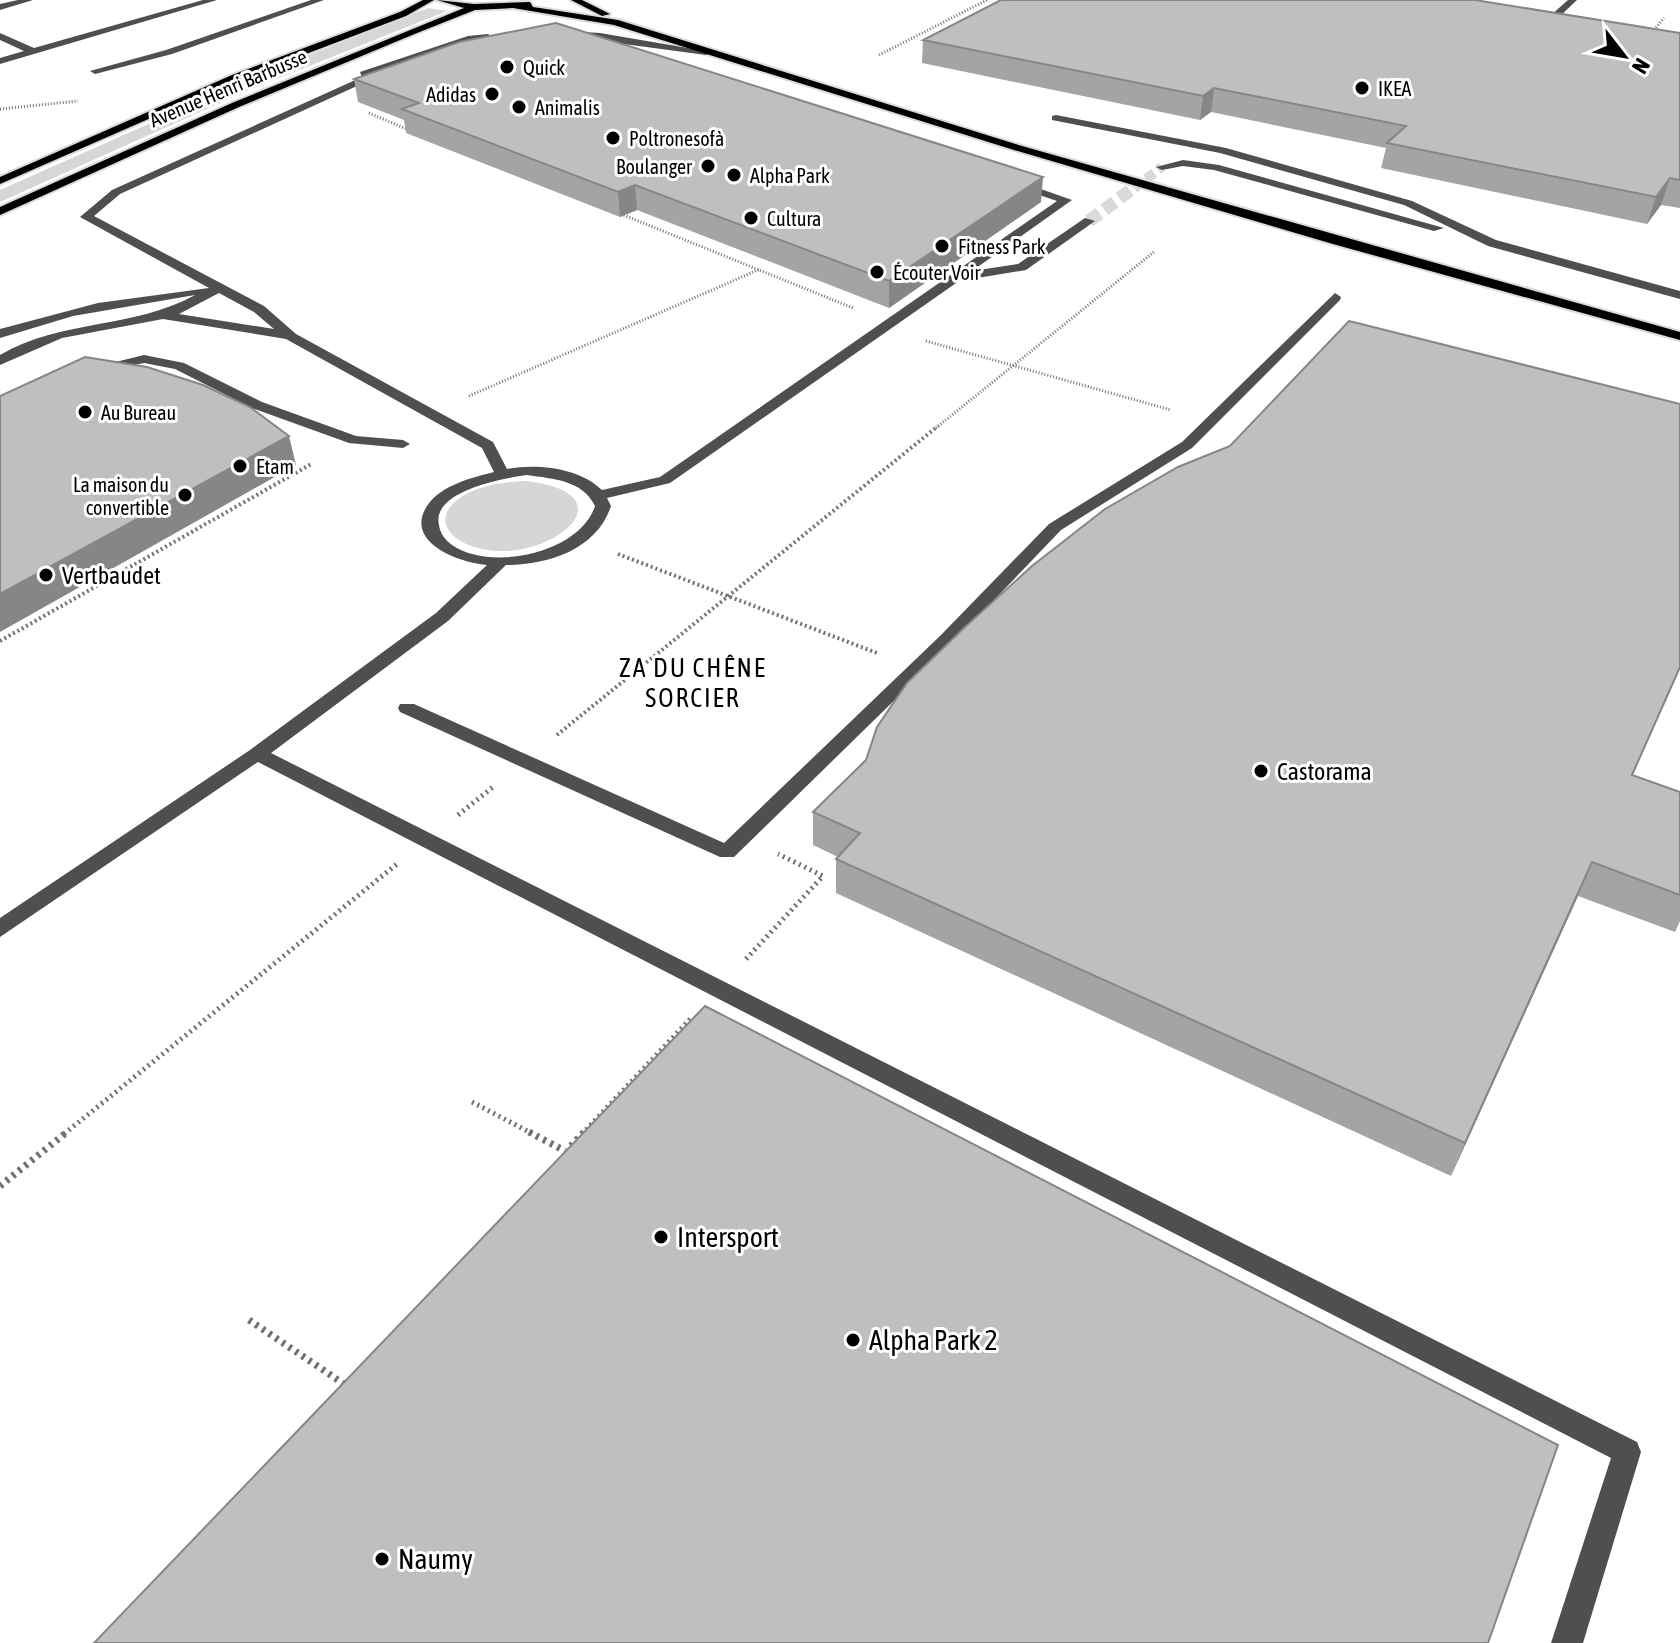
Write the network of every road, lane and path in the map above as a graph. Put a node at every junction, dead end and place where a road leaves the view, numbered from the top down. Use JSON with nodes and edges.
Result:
{"nodes":[{"id":1,"x":29,"y":0,"type":"edge"},
{"id":2,"x":213,"y":0,"type":"edge"},
{"id":3,"x":320,"y":0,"type":"edge"},
{"id":4,"x":430,"y":0,"type":"edge"},
{"id":5,"x":441,"y":0,"type":"edge"},
{"id":6,"x":549,"y":0,"type":"edge"},
{"id":7,"x":575,"y":0,"type":"edge"},
{"id":8,"x":987,"y":0,"type":"edge"},
{"id":9,"x":1573,"y":0,"type":"edge"},
{"id":10,"x":0,"y":7,"type":"edge"},
{"id":11,"x":474,"y":7,"type":"junction"},
{"id":12,"x":517,"y":7,"type":"junction"},
{"id":13,"x":1664,"y":18,"type":"dead end"},
{"id":14,"x":1566,"y":20,"type":"edge"},
{"id":15,"x":615,"y":22,"type":"junction"},
{"id":16,"x":1650,"y":34,"type":"edge"},
{"id":17,"x":0,"y":36,"type":"edge"},
{"id":18,"x":512,"y":36,"type":"edge"},
{"id":19,"x":491,"y":39,"type":"junction"},
{"id":20,"x":608,"y":49,"type":"edge"},
{"id":21,"x":34,"y":52,"type":"junction"},
{"id":22,"x":706,"y":52,"type":"junction"},
{"id":23,"x":475,"y":53,"type":"edge"},
{"id":24,"x":879,"y":55,"type":"dead end"},
{"id":25,"x":0,"y":61,"type":"edge"},
{"id":26,"x":95,"y":71,"type":"dead end"},
{"id":27,"x":384,"y":83,"type":"edge"},
{"id":28,"x":321,"y":100,"type":"dead end"},
{"id":29,"x":368,"y":112,"type":"edge"},
{"id":30,"x":1056,"y":118,"type":"dead end"},
{"id":31,"x":423,"y":136,"type":"edge"},
{"id":32,"x":1162,"y":167,"type":"tunnel mouth"},
{"id":33,"x":0,"y":181,"type":"edge"},
{"id":34,"x":1007,"y":181,"type":"edge"},
{"id":35,"x":610,"y":209,"type":"edge"},
{"id":36,"x":0,"y":211,"type":"edge"},
{"id":37,"x":1089,"y":221,"type":"tunnel mouth"},
{"id":38,"x":1492,"y":243,"type":"junction"},
{"id":39,"x":1155,"y":251,"type":"dead end"},
{"id":40,"x":953,"y":278,"type":"junction"},
{"id":41,"x":218,"y":288,"type":"junction"},
{"id":42,"x":1680,"y":295,"type":"edge"},
{"id":43,"x":1335,"y":297,"type":"dead end"},
{"id":44,"x":164,"y":315,"type":"junction"},
{"id":45,"x":882,"y":329,"type":"junction"},
{"id":46,"x":0,"y":334,"type":"edge"},
{"id":47,"x":1680,"y":336,"type":"edge"},
{"id":48,"x":291,"y":337,"type":"junction"},
{"id":49,"x":0,"y":361,"type":"edge"},
{"id":50,"x":1013,"y":366,"type":"junction"},
{"id":51,"x":86,"y":374,"type":"edge"},
{"id":52,"x":1209,"y":421,"type":"junction"},
{"id":53,"x":403,"y":444,"type":"dead end"},
{"id":54,"x":502,"y":473,"type":"junction"},
{"id":55,"x":599,"y":495,"type":"junction"},
{"id":56,"x":583,"y":540,"type":"junction"},
{"id":57,"x":500,"y":562,"type":"junction"},
{"id":58,"x":729,"y":596,"type":"junction"},
{"id":59,"x":917,"y":668,"type":"junction"},
{"id":60,"x":407,"y":708,"type":"dead end"},
{"id":61,"x":257,"y":754,"type":"junction"},
{"id":62,"x":525,"y":761,"type":"junction"},
{"id":63,"x":426,"y":841,"type":"junction"},
{"id":64,"x":786,"y":841,"type":"dead end"},
{"id":65,"x":0,"y":929,"type":"edge"},
{"id":66,"x":718,"y":990,"type":"junction"},
{"id":67,"x":472,"y":1102,"type":"dead end"},
{"id":68,"x":565,"y":1151,"type":"junction"},
{"id":69,"x":556,"y":1161,"type":"edge"},
{"id":70,"x":0,"y":1186,"type":"edge"},
{"id":71,"x":249,"y":1320,"type":"dead end"},
{"id":72,"x":355,"y":1373,"type":"edge"},
{"id":73,"x":344,"y":1384,"type":"junction"},
{"id":74,"x":334,"y":1395,"type":"edge"},
{"id":75,"x":1567,"y":1643,"type":"edge"}],
"edges":[{"from":1,"to":10,"type":"street"},
{"from":2,"to":21,"type":"street"},
{"from":3,"to":26,"type":"street"},
{"from":4,"to":33,"type":"main road","name":"Avenue Henri Barbusse"},
{"from":5,"to":11,"type":"main road"},
{"from":6,"to":12,"type":"main road"},
{"from":7,"to":15,"type":"main road"},
{"from":8,"to":24,"type":"path"},
{"from":9,"to":14,"type":"street"},
{"from":11,"to":12,"type":"main road"},
{"from":11,"to":36,"type":"main road","name":"Avenue Henri Barbusse"},
{"from":12,"to":15,"type":"main road"},
{"from":13,"to":16,"type":"path"},
{"from":15,"to":22,"type":"main road"},
{"from":17,"to":21,"type":"street"},
{"from":18,"to":19,"type":"street"},
{"from":19,"to":23,"type":"street"},
{"from":19,"to":41,"type":"street"},
{"from":20,"to":22,"type":"street"},
{"from":21,"to":25,"type":"street"},
{"from":22,"to":47,"type":"main road"},
{"from":27,"to":28,"type":"street"},
{"from":29,"to":31,"type":"path"},
{"from":30,"to":38,"type":"street"},
{"from":32,"to":38,"type":"street"},
{"from":34,"to":40,"type":"street"},
{"from":35,"to":45,"type":"path"},
{"from":37,"to":40,"type":"street"},
{"from":38,"to":42,"type":"street"},
{"from":39,"to":50,"type":"path"},
{"from":40,"to":45,"type":"street"},
{"from":41,"to":44,"type":"street"},
{"from":41,"to":46,"type":"street"},
{"from":41,"to":48,"type":"street"},
{"from":43,"to":52,"type":"street"},
{"from":44,"to":48,"type":"street"},
{"from":44,"to":49,"type":"street"},
{"from":45,"to":50,"type":"path"},
{"from":45,"to":55,"type":"street"},
{"from":48,"to":54,"type":"street"},
{"from":50,"to":52,"type":"path"},
{"from":50,"to":58,"type":"path"},
{"from":51,"to":53,"type":"street"},
{"from":52,"to":59,"type":"street"},
{"from":54,"to":55,"type":"street"},
{"from":54,"to":57,"type":"street"},
{"from":55,"to":56,"type":"street"},
{"from":56,"to":57,"type":"street"},
{"from":56,"to":58,"type":"path"},
{"from":57,"to":61,"type":"street"},
{"from":58,"to":59,"type":"path"},
{"from":58,"to":62,"type":"path"},
{"from":59,"to":62,"type":"street"},
{"from":60,"to":62,"type":"street"},
{"from":61,"to":63,"type":"street"},
{"from":61,"to":65,"type":"street"},
{"from":62,"to":63,"type":"path"},
{"from":63,"to":66,"type":"street"},
{"from":63,"to":70,"type":"path"},
{"from":64,"to":66,"type":"path"},
{"from":66,"to":68,"type":"path"},
{"from":66,"to":75,"type":"street"},
{"from":67,"to":68,"type":"path"},
{"from":68,"to":69,"type":"path"},
{"from":71,"to":73,"type":"path"},
{"from":72,"to":73,"type":"path"},
{"from":73,"to":74,"type":"path"}]}
